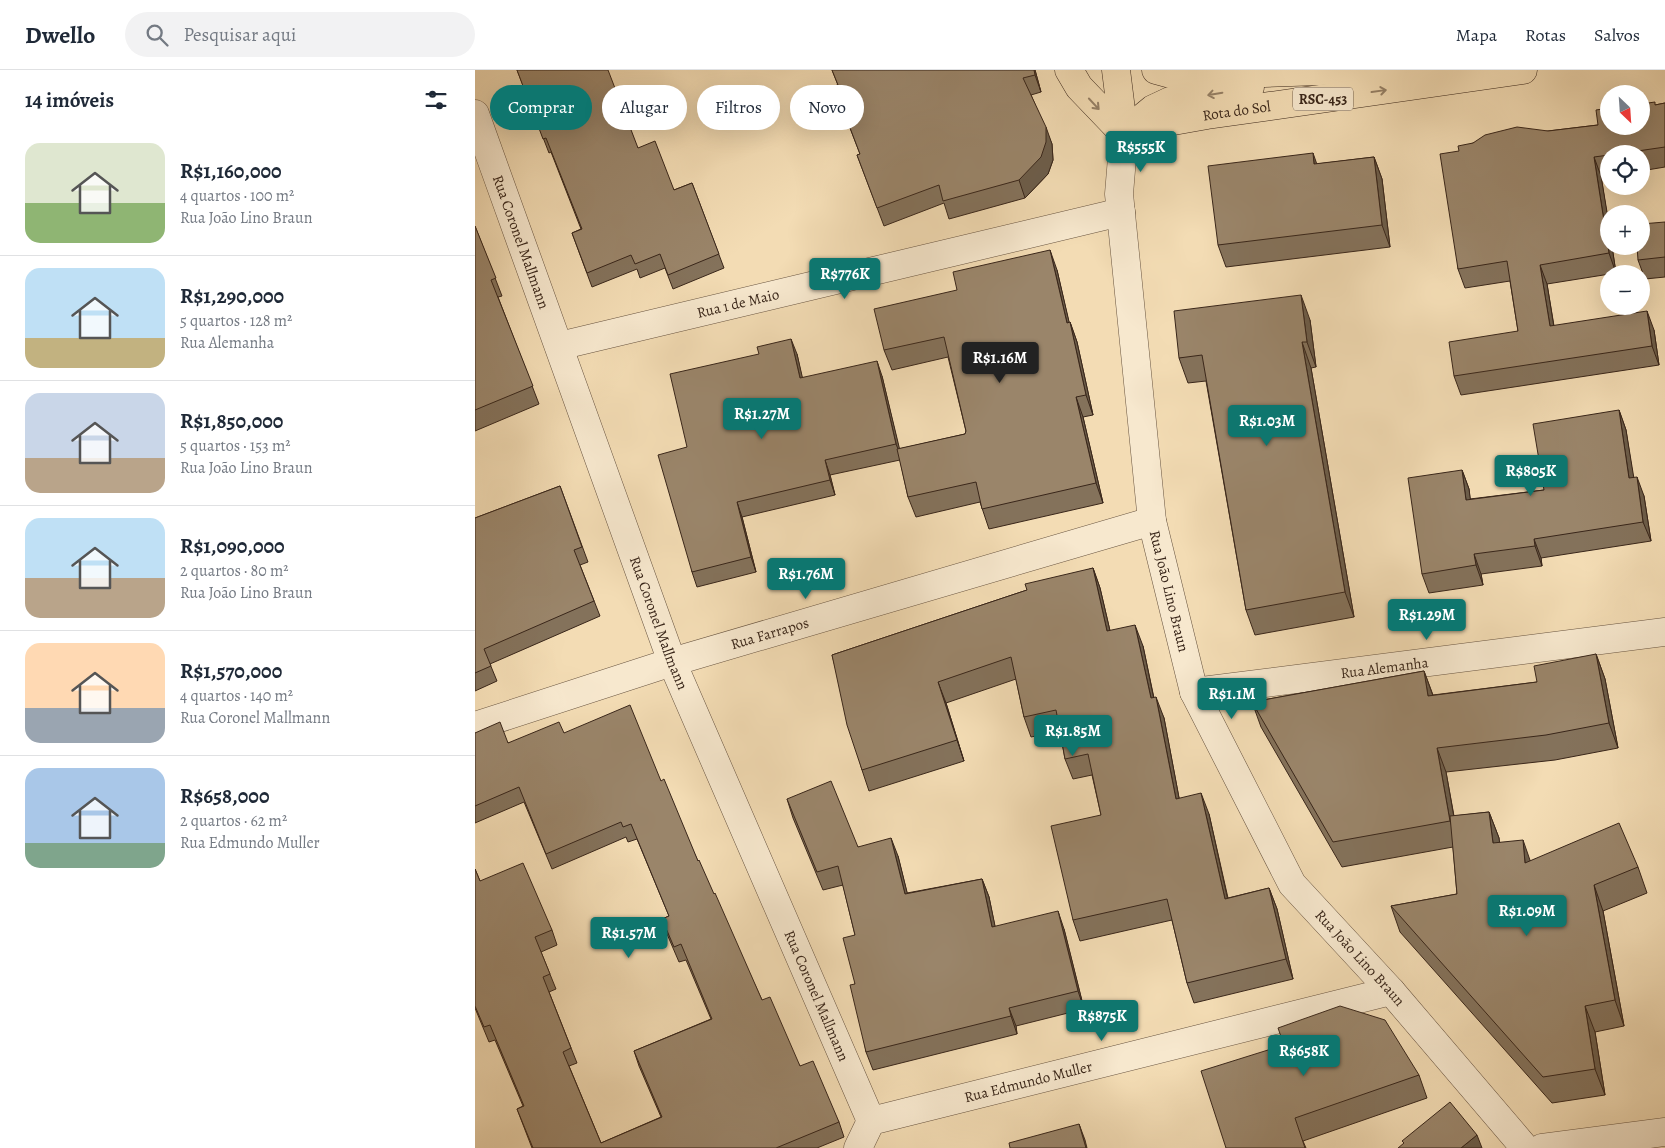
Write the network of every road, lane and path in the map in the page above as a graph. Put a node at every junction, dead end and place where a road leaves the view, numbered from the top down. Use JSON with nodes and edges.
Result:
{"nodes":[{"id":1,"x":1069,"y":70,"type":"edge"},
{"id":2,"x":1116,"y":70,"type":"edge"},
{"id":3,"x":1156,"y":70,"type":"edge"},
{"id":4,"x":1350,"y":70,"type":"edge"},
{"id":5,"x":1523,"y":70,"type":"edge"},
{"id":6,"x":1527,"y":70,"type":"edge"},
{"id":7,"x":475,"y":114,"type":"edge"},
{"id":8,"x":1124,"y":134,"type":"junction"},
{"id":9,"x":1121,"y":212,"type":"junction"},
{"id":10,"x":559,"y":346,"type":"junction"},
{"id":11,"x":1151,"y":521,"type":"junction"},
{"id":12,"x":1665,"y":632,"type":"edge"},
{"id":13,"x":672,"y":662,"type":"junction"},
{"id":14,"x":1194,"y":692,"type":"junction"},
{"id":15,"x":475,"y":726,"type":"edge"},
{"id":16,"x":1391,"y":991,"type":"junction"},
{"id":17,"x":871,"y":1121,"type":"junction"},
{"id":18,"x":1665,"y":1132,"type":"edge"},
{"id":19,"x":858,"y":1148,"type":"edge"},
{"id":20,"x":1525,"y":1148,"type":"edge"},
{"id":21,"x":1542,"y":1148,"type":"edge"}],
"edges":[{"from":1,"to":8,"type":"highway","one_way":true},
{"from":2,"to":8,"type":"highway"},
{"from":3,"to":4,"type":"highway","name":"Rota do Sol","number":"RSC-453"},
{"from":4,"to":5,"type":"highway","name":"Rota do Sol","number":"RSC-453"},
{"from":4,"to":8,"type":"highway","one_way":true},
{"from":5,"to":6,"type":"highway","name":"Rota do Sol","number":"RSC-453"},
{"from":8,"to":5,"type":"highway","name":"Rota do Sol","number":"RSC-453","one_way":true},
{"from":7,"to":10,"type":"street","name":"Rua Coronel Mallmann"},
{"from":8,"to":9,"type":"street","name":"Rua João Lino Braun"},
{"from":9,"to":10,"type":"street","name":"Rua 1 de Maio"},
{"from":9,"to":11,"type":"street","name":"Rua João Lino Braun"},
{"from":10,"to":13,"type":"street","name":"Rua Coronel Mallmann"},
{"from":11,"to":13,"type":"street","name":"Rua Farrapos"},
{"from":11,"to":14,"type":"street","name":"Rua João Lino Braun"},
{"from":12,"to":14,"type":"street","name":"Rua Alemanha"},
{"from":13,"to":15,"type":"street","name":"Rua Farrapos"},
{"from":13,"to":17,"type":"street","name":"Rua Coronel Mallmann"},
{"from":14,"to":16,"type":"street","name":"Rua João Lino Braun"},
{"from":16,"to":17,"type":"street","name":"Rua Edmundo Muller"},
{"from":16,"to":20,"type":"street","name":"Rua João Lino Braun"},
{"from":17,"to":19,"type":"street"},
{"from":18,"to":21,"type":"street"}]}
